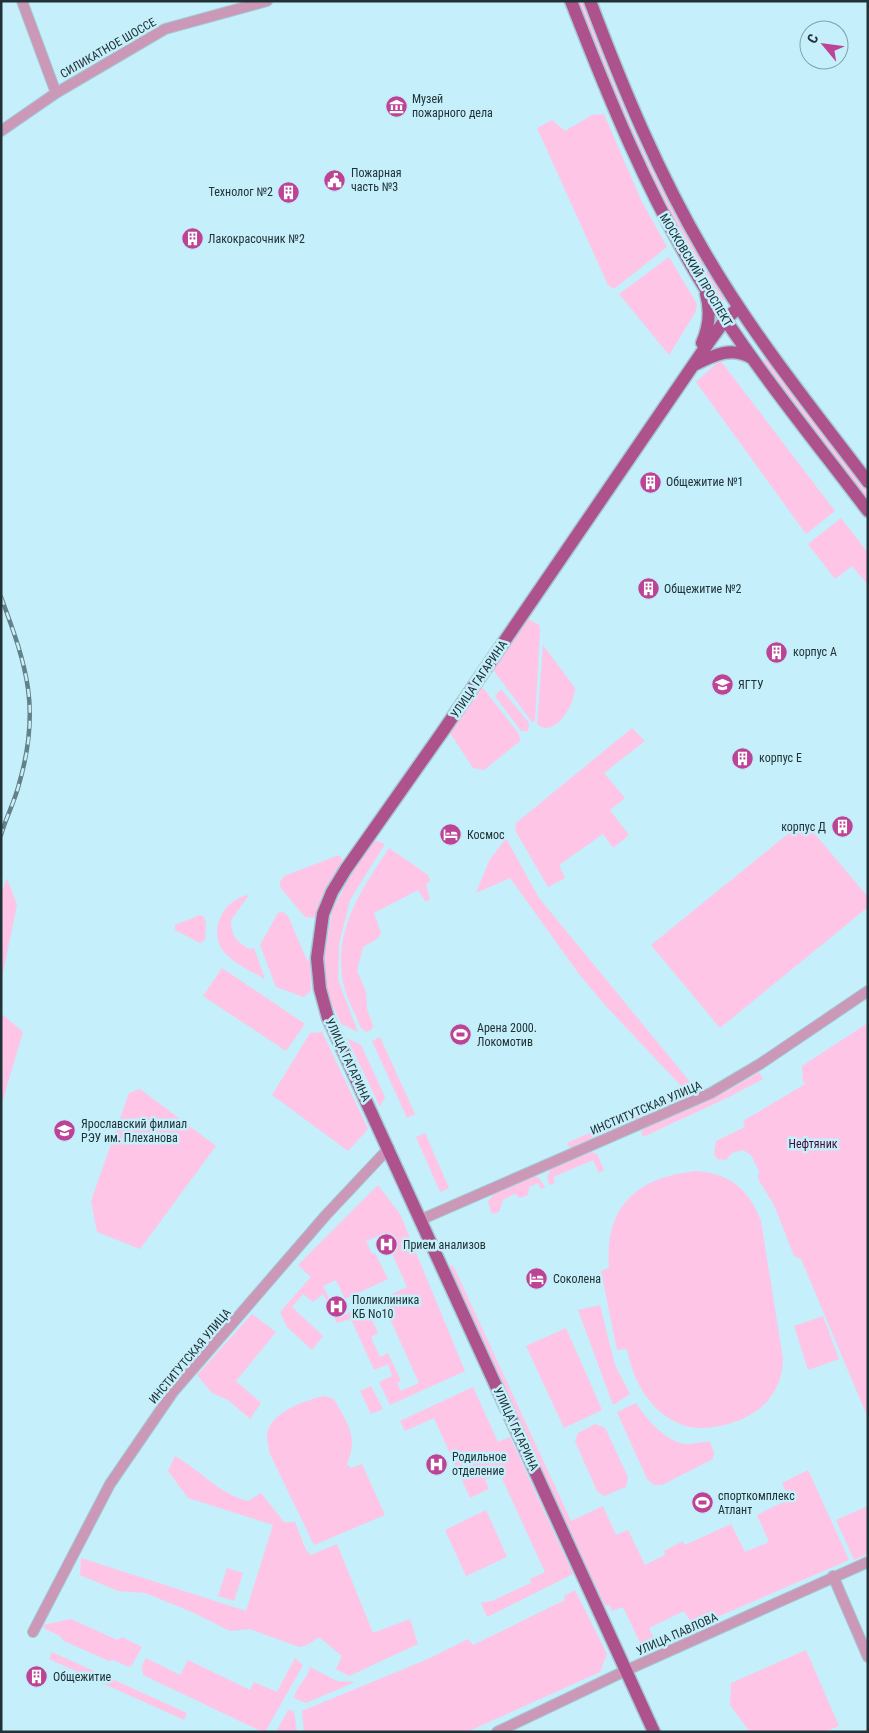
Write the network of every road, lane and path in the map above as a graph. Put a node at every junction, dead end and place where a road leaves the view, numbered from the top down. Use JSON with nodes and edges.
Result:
{"nodes":[{"id":1,"x":22,"y":1,"type":"edge"},
{"id":2,"x":267,"y":1,"type":"edge"},
{"id":3,"x":571,"y":1,"type":"edge"},
{"id":4,"x":590,"y":1,"type":"edge"},
{"id":5,"x":56,"y":93,"type":"junction"},
{"id":6,"x":1,"y":131,"type":"edge"},
{"id":7,"x":703,"y":284,"type":"junction"},
{"id":8,"x":738,"y":308,"type":"junction"},
{"id":9,"x":725,"y":320,"type":"junction"},
{"id":10,"x":752,"y":358,"type":"junction"},
{"id":11,"x":692,"y":366,"type":"junction"},
{"id":12,"x":868,"y":482,"type":"edge"},
{"id":13,"x":868,"y":511,"type":"edge"},
{"id":14,"x":868,"y":991,"type":"edge"},
{"id":15,"x":388,"y":1148,"type":"junction"},
{"id":16,"x":420,"y":1220,"type":"junction"},
{"id":17,"x":868,"y":1562,"type":"edge"},
{"id":18,"x":833,"y":1576,"type":"junction"},
{"id":19,"x":33,"y":1632,"type":"dead end"},
{"id":20,"x":868,"y":1657,"type":"edge"},
{"id":21,"x":627,"y":1670,"type":"junction"},
{"id":22,"x":497,"y":1732,"type":"edge"},
{"id":23,"x":654,"y":1732,"type":"edge"}],
"edges":[{"from":1,"to":5,"type":"street"},
{"from":2,"to":5,"type":"street","name":"СИЛИКАТНОЕ ШОССЕ"},
{"from":3,"to":7,"type":"main road","name":"МОСКОВСКИЙ ПРОСПЕКТ"},
{"from":4,"to":8,"type":"main road","name":"МОСКОВСКИЙ ПРОСПЕКТ"},
{"from":5,"to":6,"type":"street","name":"СИЛИКАТНОЕ ШОССЕ"},
{"from":7,"to":9,"type":"main road","name":"МОСКОВСКИЙ ПРОСПЕКТ"},
{"from":7,"to":11,"type":"main road"},
{"from":8,"to":9,"type":"main road","name":"УЛИЦА ГАГАРИНА"},
{"from":8,"to":12,"type":"main road","name":"МОСКОВСКИЙ ПРОСПЕКТ"},
{"from":9,"to":10,"type":"main road","name":"МОСКОВСКИЙ ПРОСПЕКТ"},
{"from":9,"to":11,"type":"main road","name":"УЛИЦА ГАГАРИНА"},
{"from":10,"to":11,"type":"main road"},
{"from":10,"to":13,"type":"main road","name":"МОСКОВСКИЙ ПРОСПЕКТ"},
{"from":11,"to":15,"type":"main road","name":"УЛИЦА ГАГАРИНА"},
{"from":14,"to":16,"type":"street","name":"ИНСТИТУТСКАЯ УЛИЦА"},
{"from":15,"to":16,"type":"main road","name":"УЛИЦА ГАГАРИНА"},
{"from":15,"to":19,"type":"street","name":"ИНСТИТУТСКАЯ УЛИЦА"},
{"from":16,"to":21,"type":"main road","name":"УЛИЦА ГАГАРИНА"},
{"from":17,"to":18,"type":"street","name":"УЛИЦА ПАВЛОВА"},
{"from":18,"to":20,"type":"street"},
{"from":18,"to":21,"type":"street","name":"УЛИЦА ПАВЛОВА"},
{"from":21,"to":22,"type":"street","name":"УЛИЦА ПАВЛОВА"},
{"from":21,"to":23,"type":"main road","name":"УЛИЦА ГАГАРИНА"}]}
